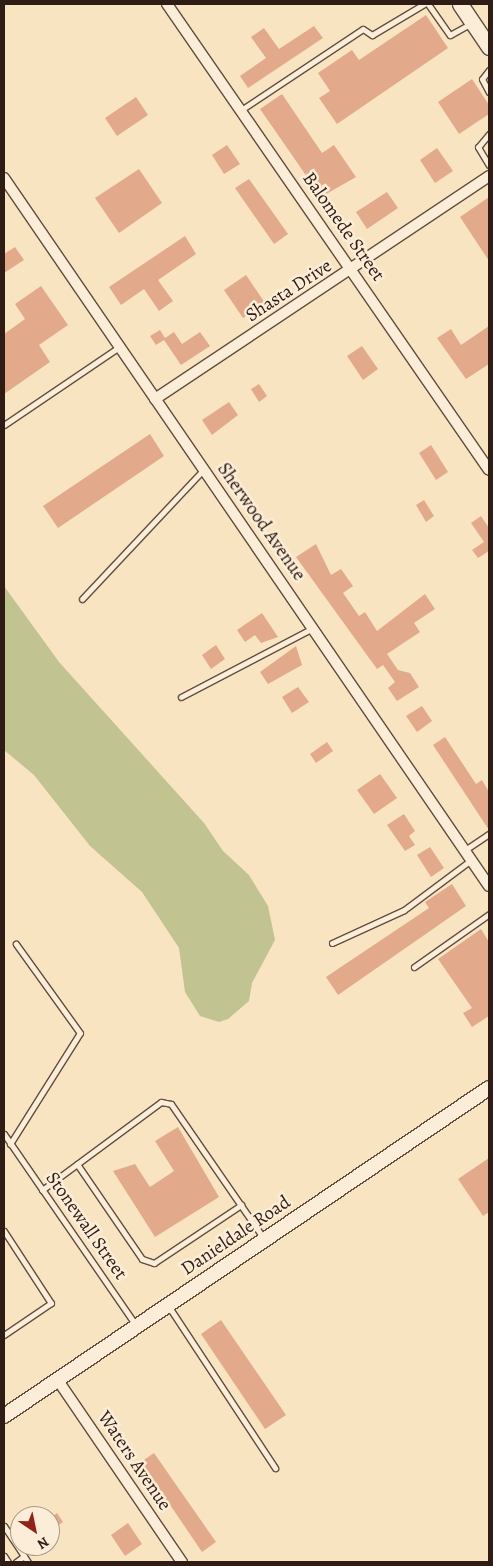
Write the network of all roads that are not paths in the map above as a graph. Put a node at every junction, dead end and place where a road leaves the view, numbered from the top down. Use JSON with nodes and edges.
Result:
{"nodes":[{"id":1,"x":167,"y":4,"type":"edge"},
{"id":2,"x":426,"y":4,"type":"edge"},
{"id":3,"x":460,"y":4,"type":"edge"},
{"id":4,"x":473,"y":22,"type":"junction"},
{"id":5,"x":489,"y":46,"type":"edge"},
{"id":6,"x":489,"y":70,"type":"edge"},
{"id":7,"x":489,"y":92,"type":"edge"},
{"id":8,"x":241,"y":110,"type":"junction"},
{"id":9,"x":489,"y":134,"type":"edge"},
{"id":10,"x":489,"y":164,"type":"edge"},
{"id":11,"x":489,"y":176,"type":"edge"},
{"id":12,"x":4,"y":178,"type":"edge"},
{"id":13,"x":352,"y":270,"type":"junction"},
{"id":14,"x":119,"y":347,"type":"junction"},
{"id":15,"x":155,"y":399,"type":"junction"},
{"id":16,"x":4,"y":425,"type":"edge"},
{"id":17,"x":203,"y":470,"type":"junction"},
{"id":18,"x":489,"y":470,"type":"edge"},
{"id":19,"x":82,"y":599,"type":"dead end"},
{"id":20,"x":313,"y":628,"type":"junction"},
{"id":21,"x":181,"y":697,"type":"dead end"},
{"id":22,"x":489,"y":834,"type":"edge"},
{"id":23,"x":465,"y":850,"type":"junction"},
{"id":24,"x":472,"y":860,"type":"junction"},
{"id":25,"x":489,"y":886,"type":"edge"},
{"id":26,"x":489,"y":914,"type":"edge"},
{"id":27,"x":332,"y":943,"type":"dead end"},
{"id":28,"x":16,"y":944,"type":"dead end"},
{"id":29,"x":414,"y":967,"type":"dead end"},
{"id":30,"x":488,"y":1091,"type":"edge"},
{"id":31,"x":4,"y":1134,"type":"edge"},
{"id":32,"x":10,"y":1144,"type":"junction"},
{"id":33,"x":77,"y":1164,"type":"junction"},
{"id":34,"x":42,"y":1190,"type":"junction"},
{"id":35,"x":241,"y":1205,"type":"junction"},
{"id":36,"x":4,"y":1231,"type":"edge"},
{"id":37,"x":264,"y":1240,"type":"junction"},
{"id":38,"x":168,"y":1304,"type":"junction"},
{"id":39,"x":136,"y":1326,"type":"junction"},
{"id":40,"x":4,"y":1335,"type":"edge"},
{"id":41,"x":57,"y":1379,"type":"junction"},
{"id":42,"x":4,"y":1416,"type":"edge"},
{"id":43,"x":275,"y":1468,"type":"dead end"},
{"id":44,"x":4,"y":1556,"type":"edge"},
{"id":45,"x":24,"y":1556,"type":"joint"},
{"id":46,"x":8,"y":1562,"type":"edge"},
{"id":47,"x":16,"y":1562,"type":"edge"},
{"id":48,"x":28,"y":1562,"type":"edge"},
{"id":49,"x":182,"y":1562,"type":"edge"}],
"edges":[{"from":1,"to":8,"type":"street","name":"Balomede Street"},
{"from":2,"to":4,"type":"lane"},
{"from":2,"to":8,"type":"lane"},
{"from":3,"to":4,"type":"main road"},
{"from":4,"to":5,"type":"main road"},
{"from":6,"to":7,"type":"lane"},
{"from":8,"to":13,"type":"street","name":"Balomede Street"},
{"from":9,"to":10,"type":"lane"},
{"from":11,"to":13,"type":"street","name":"Shasta Drive"},
{"from":12,"to":14,"type":"street","name":"Sherwood Avenue"},
{"from":13,"to":15,"type":"street","name":"Shasta Drive"},
{"from":13,"to":18,"type":"street","name":"Balomede Street"},
{"from":14,"to":15,"type":"street","name":"Sherwood Avenue"},
{"from":14,"to":16,"type":"lane"},
{"from":15,"to":17,"type":"street","name":"Sherwood Avenue"},
{"from":17,"to":19,"type":"lane"},
{"from":17,"to":20,"type":"street","name":"Sherwood Avenue"},
{"from":20,"to":21,"type":"lane"},
{"from":20,"to":23,"type":"street","name":"Sherwood Avenue"},
{"from":22,"to":23,"type":"lane"},
{"from":23,"to":24,"type":"street","name":"Sherwood Avenue"},
{"from":24,"to":25,"type":"street","name":"Sherwood Avenue"},
{"from":24,"to":27,"type":"lane"},
{"from":26,"to":29,"type":"lane"},
{"from":28,"to":32,"type":"lane"},
{"from":30,"to":37,"type":"street","name":"Danieldale Road"},
{"from":31,"to":32,"type":"lane","name":"Stonewall Street"},
{"from":32,"to":34,"type":"lane","name":"Stonewall Street"},
{"from":33,"to":34,"type":"lane"},
{"from":33,"to":35,"type":"lane"},
{"from":33,"to":35,"type":"lane"},
{"from":34,"to":39,"type":"lane","name":"Stonewall Street"},
{"from":35,"to":37,"type":"lane"},
{"from":36,"to":40,"type":"lane"},
{"from":37,"to":38,"type":"street","name":"Danieldale Road"},
{"from":38,"to":39,"type":"street","name":"Danieldale Road"},
{"from":38,"to":43,"type":"lane"},
{"from":39,"to":41,"type":"street","name":"Danieldale Road"},
{"from":41,"to":42,"type":"street","name":"Danieldale Road"},
{"from":41,"to":49,"type":"street","name":"Waters Avenue"},
{"from":44,"to":46,"type":"lane"},
{"from":45,"to":47,"type":"lane"},
{"from":45,"to":48,"type":"lane"}]}
